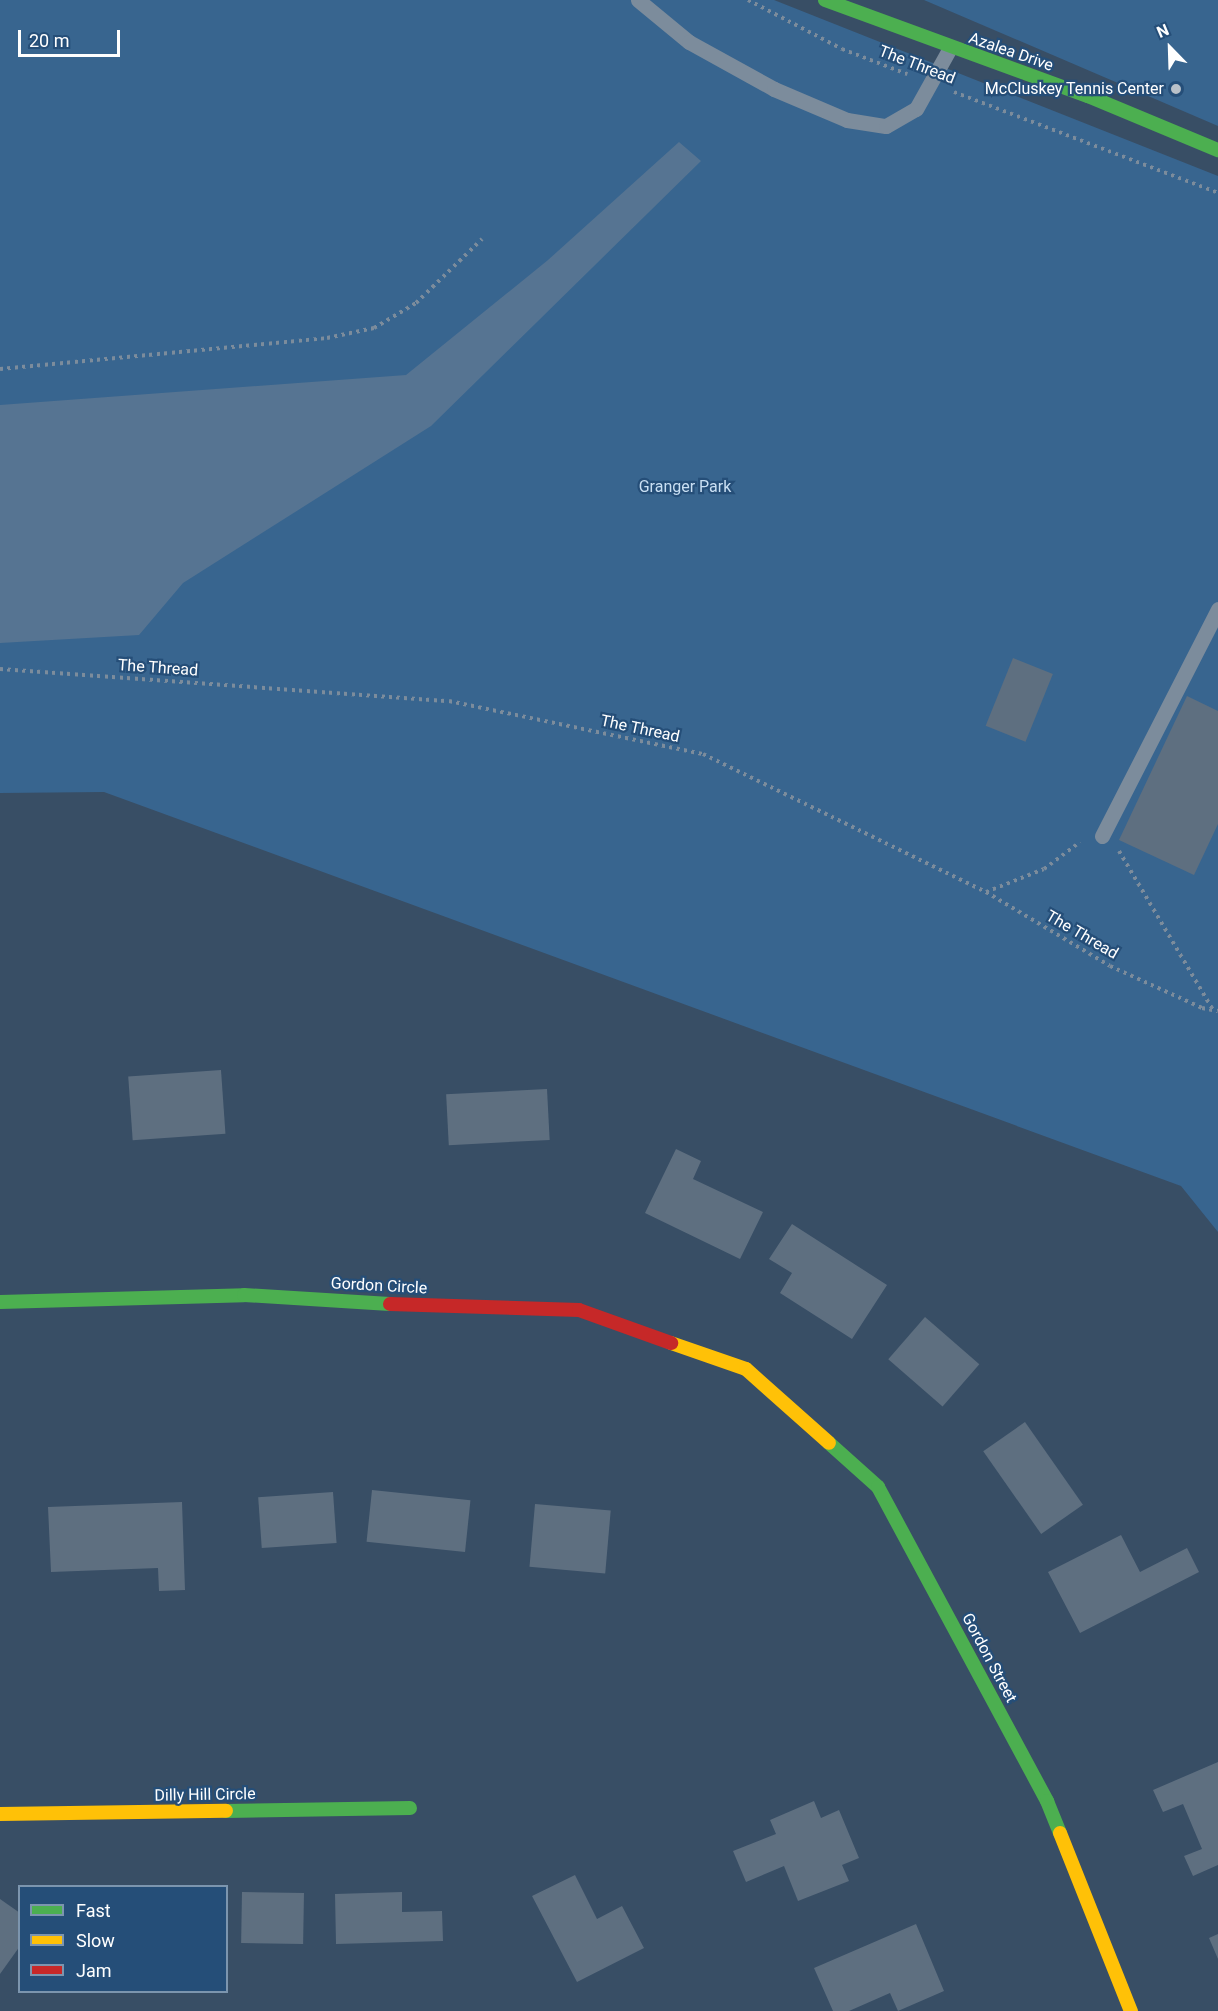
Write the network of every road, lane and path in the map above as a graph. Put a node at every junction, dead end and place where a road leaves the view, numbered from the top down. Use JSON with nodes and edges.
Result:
{"nodes":[{"id":1,"x":638,"y":0,"type":"edge"},
{"id":2,"x":748,"y":0,"type":"edge"},
{"id":3,"x":825,"y":0,"type":"edge"},
{"id":4,"x":950,"y":48,"type":"junction"},
{"id":5,"x":930,"y":83,"type":"junction"},
{"id":6,"x":1218,"y":150,"type":"edge"},
{"id":7,"x":1218,"y":193,"type":"edge"},
{"id":8,"x":482,"y":239,"type":"dead end"},
{"id":9,"x":0,"y":369,"type":"edge"},
{"id":10,"x":1218,"y":609,"type":"edge"},
{"id":11,"x":0,"y":669,"type":"edge"},
{"id":12,"x":1102,"y":836,"type":"junction"},
{"id":13,"x":986,"y":892,"type":"junction"},
{"id":14,"x":1216,"y":1011,"type":"edge"},
{"id":15,"x":0,"y":1302,"type":"edge"},
{"id":16,"x":746,"y":1369,"type":"joint"},
{"id":17,"x":410,"y":1808,"type":"dead end"},
{"id":18,"x":0,"y":1814,"type":"edge"},
{"id":19,"x":1131,"y":2011,"type":"edge"}],
"edges":[{"from":1,"to":5,"type":"lane"},
{"from":2,"to":5,"type":"path","name":"The Thread"},
{"from":3,"to":4,"type":"street","name":"Azalea Drive"},
{"from":4,"to":5,"type":"lane"},
{"from":4,"to":6,"type":"street","name":"Azalea Drive"},
{"from":5,"to":7,"type":"path","name":"The Thread"},
{"from":8,"to":9,"type":"path"},
{"from":10,"to":12,"type":"lane"},
{"from":11,"to":13,"type":"path","name":"The Thread"},
{"from":12,"to":13,"type":"path"},
{"from":12,"to":14,"type":"path"},
{"from":13,"to":14,"type":"path","name":"The Thread"},
{"from":15,"to":16,"type":"street","name":"Gordon Circle"},
{"from":16,"to":19,"type":"street","name":"Gordon Street"},
{"from":17,"to":18,"type":"street","name":"Dilly Hill Circle"}]}
